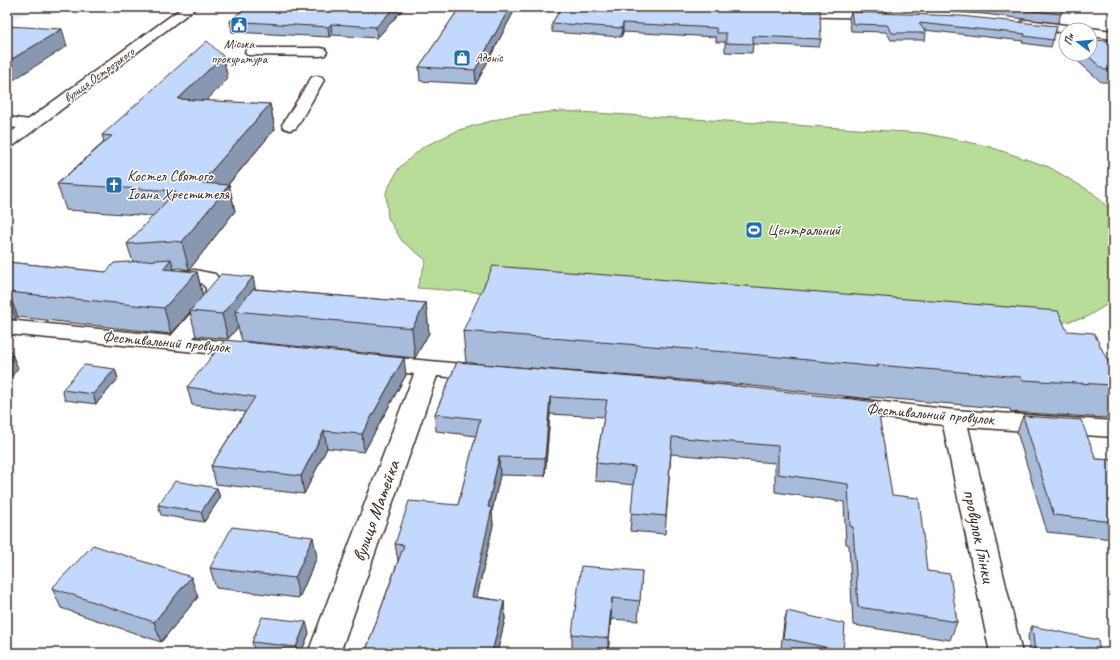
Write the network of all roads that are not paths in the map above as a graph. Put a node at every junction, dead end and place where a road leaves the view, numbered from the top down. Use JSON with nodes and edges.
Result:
{"nodes":[{"id":1,"x":191,"y":7,"type":"edge"},
{"id":2,"x":775,"y":12,"type":"edge"},
{"id":3,"x":894,"y":14,"type":"edge"},
{"id":4,"x":1018,"y":23,"type":"edge"},
{"id":5,"x":1058,"y":28,"type":"edge"},
{"id":6,"x":1098,"y":33,"type":"edge"},
{"id":7,"x":1113,"y":35,"type":"edge"},
{"id":8,"x":252,"y":52,"type":"dead end"},
{"id":9,"x":320,"y":52,"type":"dead end"},
{"id":10,"x":317,"y":80,"type":"dead end"},
{"id":11,"x":7,"y":122,"type":"edge"},
{"id":12,"x":32,"y":124,"type":"junction"},
{"id":13,"x":290,"y":125,"type":"dead end"},
{"id":14,"x":7,"y":143,"type":"edge"},
{"id":15,"x":149,"y":278,"type":"edge"},
{"id":16,"x":7,"y":327,"type":"edge"},
{"id":17,"x":177,"y":343,"type":"junction"},
{"id":18,"x":271,"y":353,"type":"edge"},
{"id":19,"x":357,"y":361,"type":"edge"},
{"id":20,"x":428,"y":368,"type":"junction"},
{"id":21,"x":507,"y":375,"type":"edge"},
{"id":22,"x":829,"y":404,"type":"edge"},
{"id":23,"x":954,"y":418,"type":"junction"},
{"id":24,"x":1113,"y":429,"type":"edge"},
{"id":25,"x":324,"y":653,"type":"edge"},
{"id":26,"x":1006,"y":653,"type":"edge"}],
"edges":[{"from":1,"to":12,"type":"street","name":"вулиця Острозького"},
{"from":2,"to":3,"type":"street"},
{"from":4,"to":5,"type":"street"},
{"from":6,"to":7,"type":"street"},
{"from":8,"to":9,"type":"street"},
{"from":10,"to":13,"type":"street"},
{"from":11,"to":12,"type":"street"},
{"from":12,"to":14,"type":"street","name":"вулиця Острозького"},
{"from":15,"to":17,"type":"street"},
{"from":16,"to":17,"type":"street","name":"Фестивальний провулок"},
{"from":17,"to":18,"type":"street","name":"Фестивальний провулок"},
{"from":19,"to":20,"type":"street"},
{"from":20,"to":21,"type":"street"},
{"from":20,"to":25,"type":"street","name":"вулиця Матейка"},
{"from":22,"to":23,"type":"street","name":"Фестивальний провулок"},
{"from":23,"to":24,"type":"street","name":"Фестивальний провулок"},
{"from":23,"to":26,"type":"street","name":"провулок Глінки"}]}
